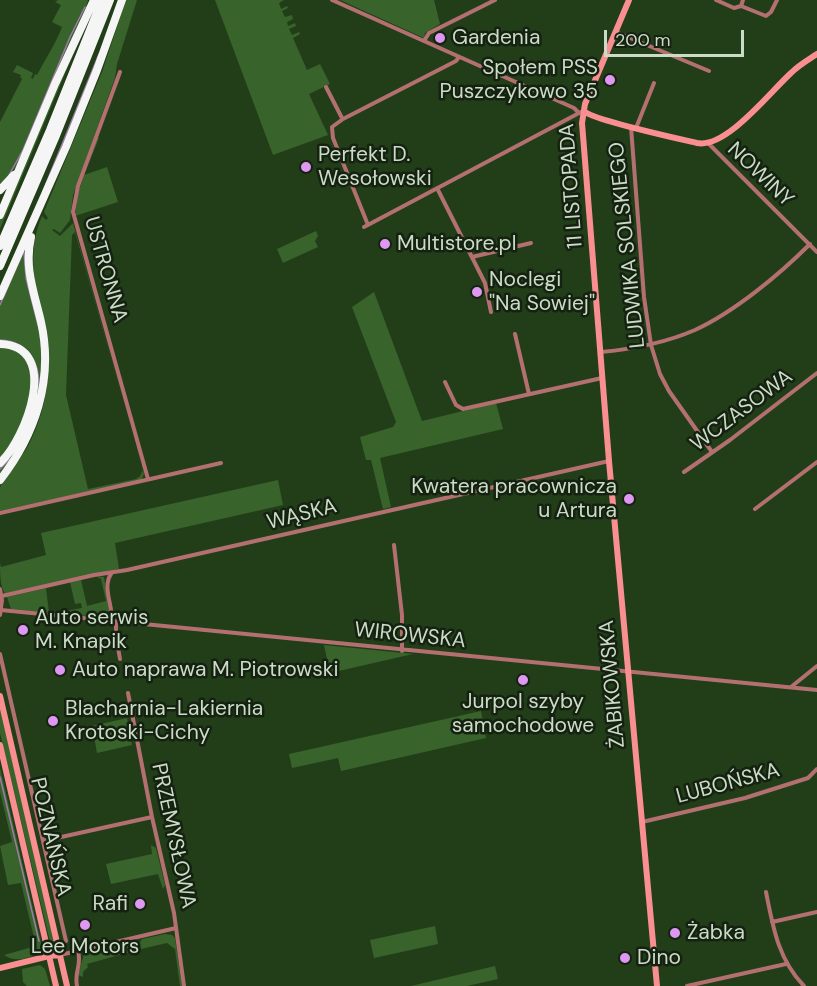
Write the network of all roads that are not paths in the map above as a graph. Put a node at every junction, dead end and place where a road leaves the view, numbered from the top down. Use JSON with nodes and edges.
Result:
{"nodes":[{"id":1,"x":94,"y":0,"type":"edge"},
{"id":2,"x":102,"y":0,"type":"edge"},
{"id":3,"x":110,"y":0,"type":"edge"},
{"id":4,"x":122,"y":0,"type":"edge"},
{"id":5,"x":332,"y":0,"type":"edge"},
{"id":6,"x":495,"y":0,"type":"edge"},
{"id":7,"x":629,"y":0,"type":"edge"},
{"id":8,"x":716,"y":0,"type":"edge"},
{"id":9,"x":743,"y":0,"type":"edge"},
{"id":10,"x":777,"y":0,"type":"edge"},
{"id":11,"x":741,"y":6,"type":"junction"},
{"id":12,"x":616,"y":32,"type":"junction"},
{"id":13,"x":424,"y":41,"type":"junction"},
{"id":14,"x":817,"y":54,"type":"edge"},
{"id":15,"x":460,"y":57,"type":"junction"},
{"id":16,"x":709,"y":71,"type":"dead end"},
{"id":17,"x":120,"y":72,"type":"dead end"},
{"id":18,"x":654,"y":83,"type":"dead end"},
{"id":19,"x":326,"y":87,"type":"dead end"},
{"id":20,"x":582,"y":112,"type":"junction"},
{"id":21,"x":343,"y":119,"type":"junction"},
{"id":22,"x":633,"y":127,"type":"junction"},
{"id":23,"x":709,"y":144,"type":"junction"},
{"id":24,"x":24,"y":158,"type":"junction"},
{"id":25,"x":437,"y":188,"type":"junction"},
{"id":26,"x":0,"y":190,"type":"edge"},
{"id":27,"x":0,"y":215,"type":"edge"},
{"id":28,"x":34,"y":221,"type":"junction"},
{"id":29,"x":531,"y":243,"type":"dead end"},
{"id":30,"x":810,"y":244,"type":"junction"},
{"id":31,"x":0,"y":246,"type":"edge"},
{"id":32,"x":817,"y":252,"type":"edge"},
{"id":33,"x":472,"y":256,"type":"junction"},
{"id":34,"x":0,"y":266,"type":"edge"},
{"id":35,"x":0,"y":296,"type":"edge"},
{"id":36,"x":491,"y":312,"type":"dead end"},
{"id":37,"x":515,"y":334,"type":"dead end"},
{"id":38,"x":0,"y":344,"type":"edge"},
{"id":39,"x":651,"y":345,"type":"junction"},
{"id":40,"x":601,"y":352,"type":"junction"},
{"id":41,"x":817,"y":374,"type":"edge"},
{"id":42,"x":603,"y":378,"type":"junction"},
{"id":43,"x":445,"y":382,"type":"dead end"},
{"id":44,"x":529,"y":394,"type":"junction"},
{"id":45,"x":712,"y":452,"type":"junction"},
{"id":46,"x":609,"y":461,"type":"junction"},
{"id":47,"x":817,"y":462,"type":"edge"},
{"id":48,"x":0,"y":463,"type":"edge"},
{"id":49,"x":220,"y":463,"type":"dead end"},
{"id":50,"x":684,"y":472,"type":"dead end"},
{"id":51,"x":0,"y":480,"type":"edge"},
{"id":52,"x":148,"y":480,"type":"junction"},
{"id":53,"x":755,"y":509,"type":"dead end"},
{"id":54,"x":0,"y":513,"type":"edge"},
{"id":55,"x":394,"y":545,"type":"dead end"},
{"id":56,"x":112,"y":573,"type":"junction"},
{"id":57,"x":0,"y":589,"type":"edge"},
{"id":58,"x":2,"y":596,"type":"edge"},
{"id":59,"x":1,"y":612,"type":"edge"},
{"id":60,"x":114,"y":621,"type":"junction"},
{"id":61,"x":402,"y":651,"type":"junction"},
{"id":62,"x":0,"y":654,"type":"edge"},
{"id":63,"x":120,"y":659,"type":"dead end"},
{"id":64,"x":817,"y":666,"type":"edge"},
{"id":65,"x":628,"y":673,"type":"junction"},
{"id":66,"x":791,"y":687,"type":"junction"},
{"id":67,"x":817,"y":690,"type":"edge"},
{"id":68,"x":128,"y":693,"type":"dead end"},
{"id":69,"x":0,"y":696,"type":"edge"},
{"id":70,"x":0,"y":745,"type":"edge"},
{"id":71,"x":817,"y":769,"type":"edge"},
{"id":72,"x":152,"y":817,"type":"junction"},
{"id":73,"x":642,"y":822,"type":"junction"},
{"id":74,"x":43,"y":840,"type":"junction"},
{"id":75,"x":766,"y":892,"type":"dead end"},
{"id":76,"x":817,"y":912,"type":"edge"},
{"id":77,"x":772,"y":922,"type":"junction"},
{"id":78,"x":177,"y":928,"type":"junction"},
{"id":79,"x":66,"y":941,"type":"dead end"},
{"id":80,"x":78,"y":951,"type":"junction"},
{"id":81,"x":60,"y":955,"type":"junction"},
{"id":82,"x":49,"y":956,"type":"junction"},
{"id":83,"x":786,"y":963,"type":"junction"},
{"id":84,"x":0,"y":968,"type":"edge"},
{"id":85,"x":56,"y":986,"type":"edge"},
{"id":86,"x":67,"y":986,"type":"edge"},
{"id":87,"x":77,"y":986,"type":"edge"},
{"id":88,"x":184,"y":986,"type":"edge"},
{"id":89,"x":657,"y":986,"type":"edge"},
{"id":90,"x":687,"y":986,"type":"edge"},
{"id":91,"x":804,"y":986,"type":"edge"}],
"edges":[{"from":1,"to":24,"type":"highway"},
{"from":2,"to":31,"type":"highway"},
{"from":3,"to":34,"type":"highway"},
{"from":4,"to":28,"type":"highway"},
{"from":5,"to":13,"type":"street"},
{"from":6,"to":13,"type":"street"},
{"from":7,"to":12,"type":"street","name":"11 LISTOPADA"},
{"from":8,"to":11,"type":"street"},
{"from":9,"to":11,"type":"street"},
{"from":10,"to":11,"type":"street"},
{"from":12,"to":16,"type":"street"},
{"from":12,"to":20,"type":"street","name":"11 LISTOPADA"},
{"from":13,"to":15,"type":"street"},
{"from":14,"to":23,"type":"street"},
{"from":15,"to":20,"type":"street"},
{"from":15,"to":21,"type":"street"},
{"from":17,"to":52,"type":"street","name":"USTRONNA"},
{"from":18,"to":22,"type":"street"},
{"from":19,"to":21,"type":"street"},
{"from":20,"to":22,"type":"street"},
{"from":20,"to":25,"type":"street"},
{"from":20,"to":40,"type":"street","name":"11 LISTOPADA"},
{"from":21,"to":25,"type":"street"},
{"from":22,"to":23,"type":"street"},
{"from":22,"to":39,"type":"street","name":"LUDWIKA SOLSKIEGO"},
{"from":23,"to":30,"type":"street","name":"NOWINY"},
{"from":24,"to":26,"type":"highway"},
{"from":24,"to":27,"type":"highway"},
{"from":25,"to":33,"type":"street"},
{"from":28,"to":35,"type":"highway"},
{"from":28,"to":51,"type":"highway"},
{"from":29,"to":33,"type":"street"},
{"from":30,"to":32,"type":"street","name":"NOWINY"},
{"from":30,"to":39,"type":"street"},
{"from":33,"to":36,"type":"street"},
{"from":37,"to":44,"type":"street"},
{"from":38,"to":48,"type":"highway"},
{"from":39,"to":40,"type":"street"},
{"from":39,"to":45,"type":"street","name":"LUDWIKA SOLSKIEGO"},
{"from":40,"to":42,"type":"street","name":"11 LISTOPADA"},
{"from":41,"to":45,"type":"street","name":"WCZASOWA"},
{"from":42,"to":44,"type":"street"},
{"from":42,"to":46,"type":"street","name":"ŻABIKOWSKA"},
{"from":43,"to":44,"type":"street"},
{"from":45,"to":50,"type":"street","name":"WCZASOWA"},
{"from":46,"to":56,"type":"street","name":"WĄSKA"},
{"from":46,"to":65,"type":"street","name":"ŻABIKOWSKA"},
{"from":47,"to":53,"type":"street"},
{"from":49,"to":52,"type":"street"},
{"from":52,"to":54,"type":"street"},
{"from":55,"to":61,"type":"street"},
{"from":56,"to":58,"type":"street","name":"WĄSKA"},
{"from":56,"to":60,"type":"street"},
{"from":57,"to":58,"type":"street"},
{"from":58,"to":59,"type":"street"},
{"from":59,"to":60,"type":"street","name":"WIROWSKA"},
{"from":60,"to":61,"type":"street","name":"WIROWSKA"},
{"from":60,"to":63,"type":"street"},
{"from":61,"to":65,"type":"street","name":"WIROWSKA"},
{"from":62,"to":74,"type":"street"},
{"from":64,"to":66,"type":"street"},
{"from":65,"to":66,"type":"street","name":"WIROWSKA"},
{"from":65,"to":73,"type":"street","name":"ŻABIKOWSKA"},
{"from":66,"to":67,"type":"street","name":"WIROWSKA"},
{"from":68,"to":72,"type":"street","name":"PRZEMYSŁOWA"},
{"from":69,"to":81,"type":"street","name":"POZNAŃSKA"},
{"from":70,"to":82,"type":"street","name":"POZNAŃSKA"},
{"from":71,"to":73,"type":"street","name":"LUBOŃSKA"},
{"from":72,"to":74,"type":"street"},
{"from":72,"to":78,"type":"street","name":"PRZEMYSŁOWA"},
{"from":73,"to":89,"type":"street","name":"ŻABIKOWSKA"},
{"from":74,"to":79,"type":"street"},
{"from":75,"to":77,"type":"street"},
{"from":76,"to":77,"type":"street"},
{"from":77,"to":83,"type":"street"},
{"from":78,"to":80,"type":"street"},
{"from":78,"to":88,"type":"street","name":"PRZEMYSŁOWA"},
{"from":80,"to":81,"type":"street"},
{"from":80,"to":87,"type":"street"},
{"from":81,"to":82,"type":"street"},
{"from":81,"to":86,"type":"street","name":"POZNAŃSKA"},
{"from":82,"to":84,"type":"street"},
{"from":82,"to":85,"type":"street","name":"POZNAŃSKA"},
{"from":83,"to":90,"type":"street"},
{"from":83,"to":91,"type":"street"}]}
